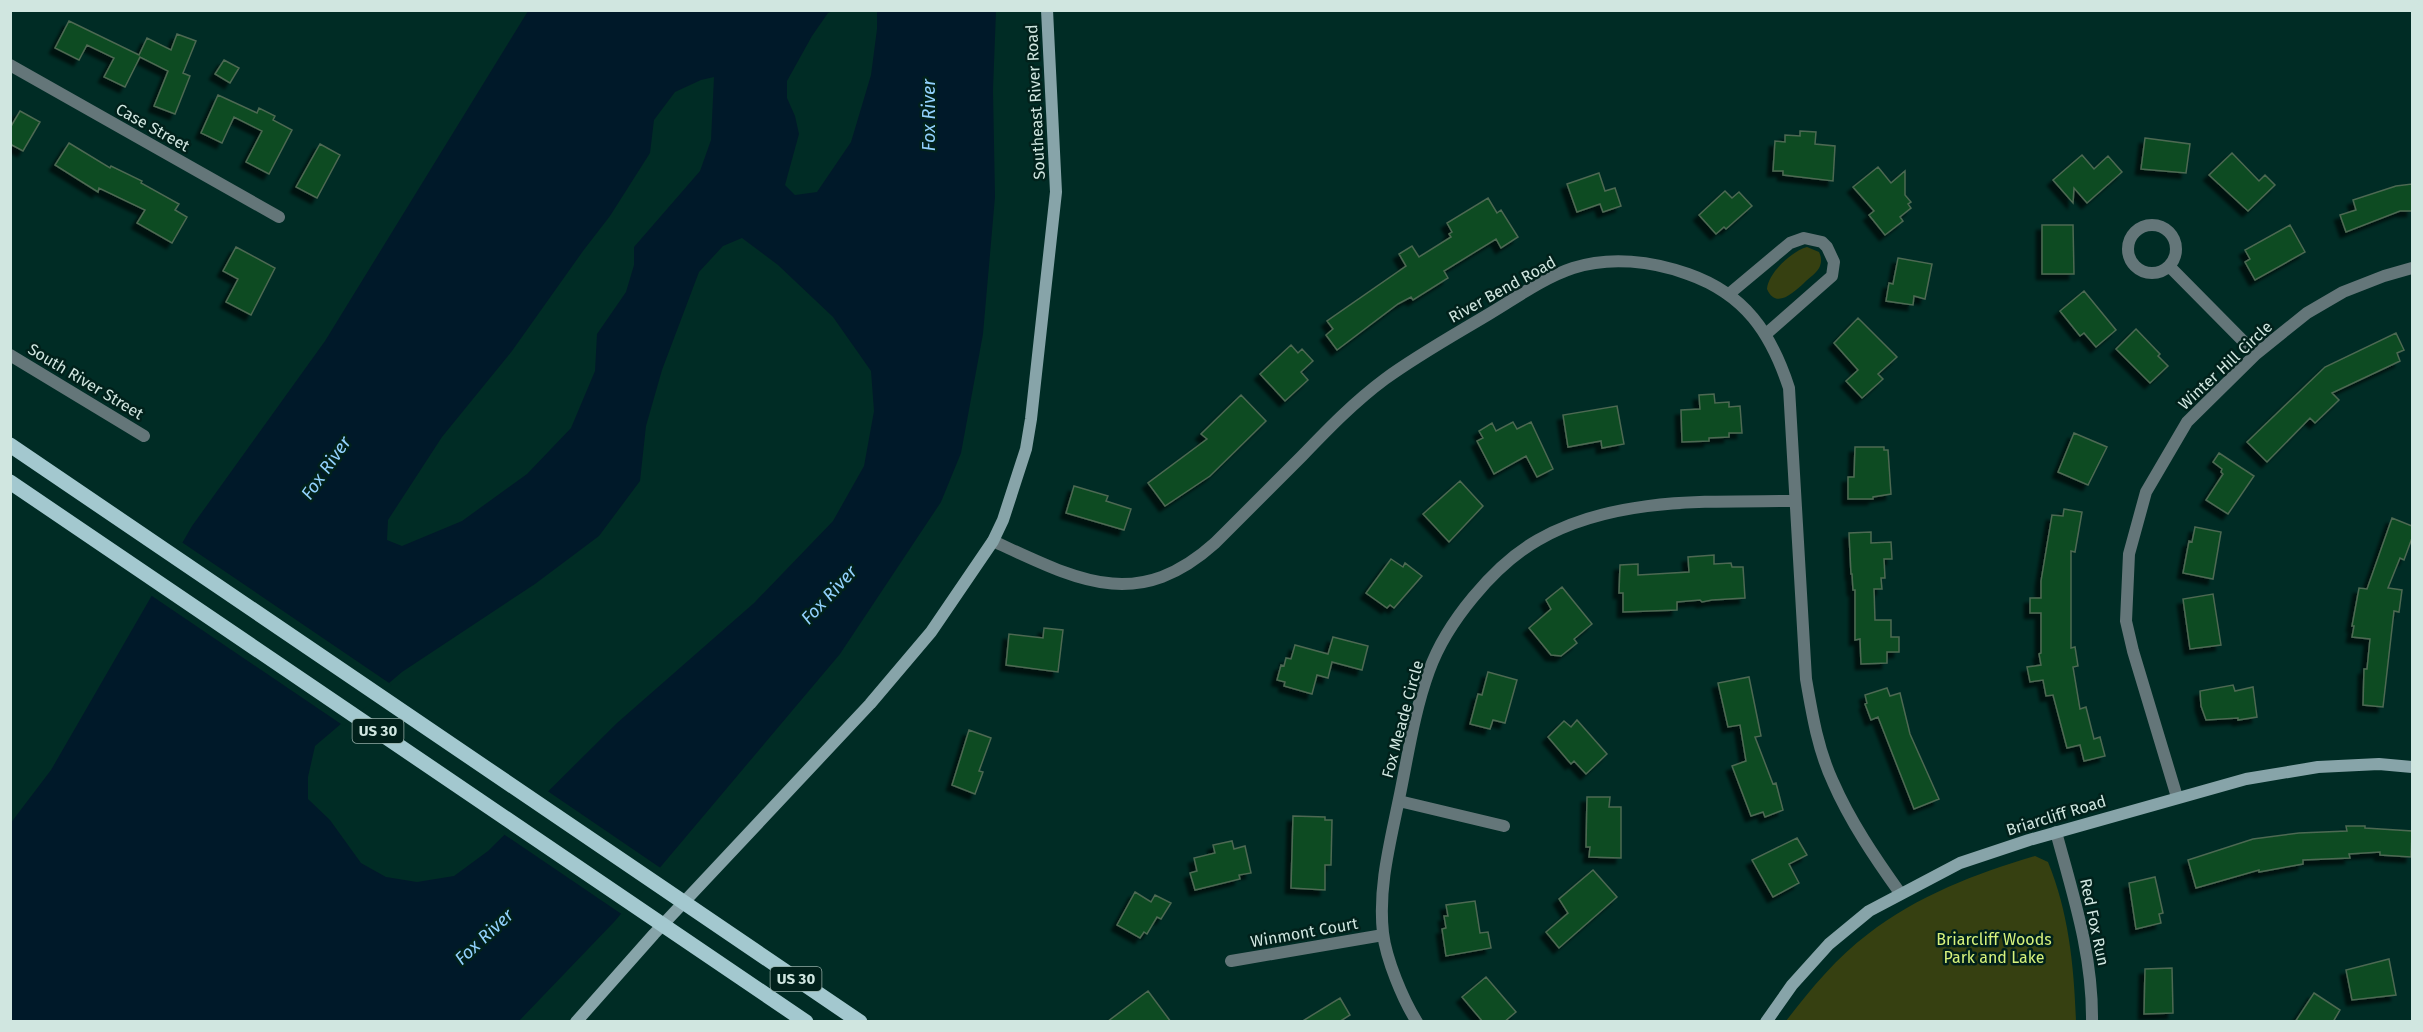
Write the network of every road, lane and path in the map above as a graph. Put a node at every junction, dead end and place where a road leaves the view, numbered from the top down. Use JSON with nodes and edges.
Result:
{"nodes":[{"id":1,"x":1047,"y":10,"type":"edge"},
{"id":2,"x":10,"y":65,"type":"edge"},
{"id":3,"x":279,"y":217,"type":"dead end"},
{"id":4,"x":2169,"y":266,"type":"dead end"},
{"id":5,"x":2412,"y":268,"type":"edge"},
{"id":6,"x":1729,"y":294,"type":"junction"},
{"id":7,"x":1766,"y":334,"type":"junction"},
{"id":8,"x":2256,"y":354,"type":"junction"},
{"id":9,"x":10,"y":355,"type":"edge"},
{"id":10,"x":144,"y":436,"type":"dead end"},
{"id":11,"x":10,"y":445,"type":"edge"},
{"id":12,"x":10,"y":482,"type":"edge"},
{"id":13,"x":1795,"y":501,"type":"junction"},
{"id":14,"x":993,"y":541,"type":"junction"},
{"id":15,"x":2412,"y":767,"type":"edge"},
{"id":16,"x":2177,"y":797,"type":"junction"},
{"id":17,"x":1399,"y":801,"type":"junction"},
{"id":18,"x":1504,"y":826,"type":"dead end"},
{"id":19,"x":2056,"y":832,"type":"junction"},
{"id":20,"x":1900,"y":893,"type":"junction"},
{"id":21,"x":1383,"y":935,"type":"junction"},
{"id":22,"x":1231,"y":961,"type":"dead end"},
{"id":23,"x":576,"y":1022,"type":"edge"},
{"id":24,"x":806,"y":1022,"type":"edge"},
{"id":25,"x":860,"y":1022,"type":"edge"},
{"id":26,"x":1418,"y":1022,"type":"edge"},
{"id":27,"x":1766,"y":1022,"type":"edge"},
{"id":28,"x":2092,"y":1022,"type":"edge"}],
"edges":[{"from":1,"to":14,"type":"street","name":"Southeast River Road"},
{"from":2,"to":3,"type":"street","name":"Case Street"},
{"from":4,"to":8,"type":"street"},
{"from":5,"to":8,"type":"street","name":"Winter Hill Circle"},
{"from":6,"to":7,"type":"street","name":"River Bend Road"},
{"from":6,"to":7,"type":"street"},
{"from":6,"to":14,"type":"street","name":"River Bend Road"},
{"from":7,"to":13,"type":"street","name":"River Bend Road"},
{"from":8,"to":16,"type":"street","name":"Winter Hill Circle"},
{"from":9,"to":10,"type":"street","name":"South River Street"},
{"from":11,"to":25,"type":"main road","number":"US 30"},
{"from":12,"to":24,"type":"main road","number":"US 30"},
{"from":13,"to":17,"type":"street","name":"Fox Meade Circle"},
{"from":13,"to":20,"type":"street","name":"River Bend Road"},
{"from":14,"to":23,"type":"street","name":"Southeast River Road"},
{"from":15,"to":16,"type":"street","name":"Briarcliff Road"},
{"from":16,"to":19,"type":"street","name":"Briarcliff Road"},
{"from":17,"to":18,"type":"street"},
{"from":17,"to":21,"type":"street","name":"Fox Meade Circle"},
{"from":19,"to":20,"type":"street","name":"Briarcliff Road"},
{"from":19,"to":28,"type":"street","name":"Red Fox Run"},
{"from":20,"to":27,"type":"street","name":"Briarcliff Road"},
{"from":21,"to":22,"type":"street","name":"Winmont Court"},
{"from":21,"to":26,"type":"street","name":"Fox Meade Circle"}]}
